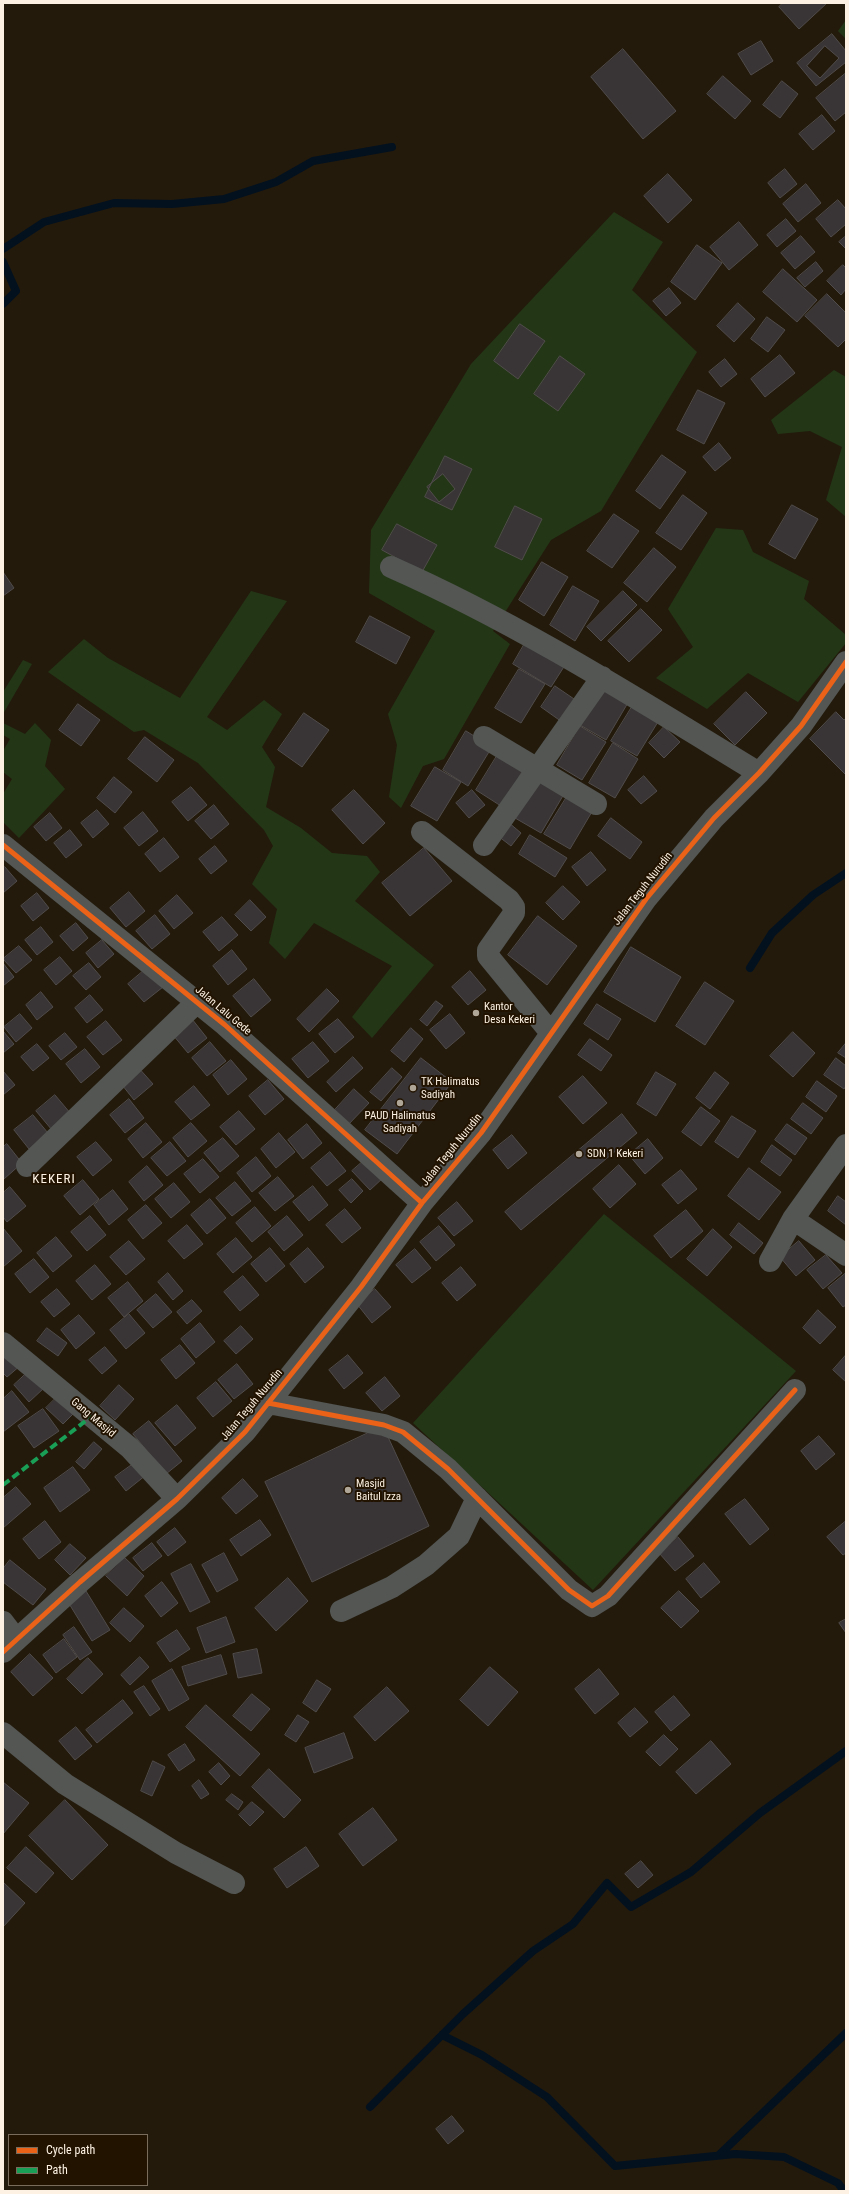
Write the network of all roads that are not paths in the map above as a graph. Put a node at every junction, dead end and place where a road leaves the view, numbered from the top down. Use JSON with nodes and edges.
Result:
{"nodes":[{"id":1,"x":391,"y":567,"type":"dead end"},
{"id":2,"x":846,"y":662,"type":"edge"},
{"id":3,"x":602,"y":677,"type":"junction"},
{"id":4,"x":484,"y":737,"type":"dead end"},
{"id":5,"x":538,"y":768,"type":"junction"},
{"id":6,"x":759,"y":773,"type":"junction"},
{"id":7,"x":596,"y":804,"type":"dead end"},
{"id":8,"x":422,"y":832,"type":"dead end"},
{"id":9,"x":3,"y":845,"type":"edge"},
{"id":10,"x":484,"y":845,"type":"dead end"},
{"id":11,"x":196,"y":1002,"type":"junction"},
{"id":12,"x":551,"y":1033,"type":"junction"},
{"id":13,"x":846,"y":1145,"type":"edge"},
{"id":14,"x":27,"y":1166,"type":"dead end"},
{"id":15,"x":422,"y":1203,"type":"junction"},
{"id":16,"x":793,"y":1219,"type":"junction"},
{"id":17,"x":846,"y":1255,"type":"edge"},
{"id":18,"x":770,"y":1261,"type":"dead end"},
{"id":19,"x":3,"y":1343,"type":"edge"},
{"id":20,"x":795,"y":1390,"type":"dead end"},
{"id":21,"x":268,"y":1403,"type":"junction"},
{"id":22,"x":477,"y":1498,"type":"junction"},
{"id":23,"x":177,"y":1499,"type":"junction"},
{"id":24,"x":341,"y":1612,"type":"dead end"},
{"id":25,"x":7,"y":1638,"type":"edge"},
{"id":26,"x":3,"y":1733,"type":"edge"},
{"id":27,"x":234,"y":1883,"type":"dead end"}],
"edges":[{"from":1,"to":3,"type":"street"},
{"from":2,"to":6,"type":"street","name":"Jalan Teguh Nurudin"},
{"from":3,"to":5,"type":"street"},
{"from":3,"to":6,"type":"street"},
{"from":4,"to":5,"type":"street"},
{"from":5,"to":7,"type":"street"},
{"from":5,"to":10,"type":"street"},
{"from":6,"to":12,"type":"street","name":"Jalan Teguh Nurudin"},
{"from":8,"to":12,"type":"street"},
{"from":9,"to":11,"type":"street","name":"Jalan Lalu Gede"},
{"from":11,"to":14,"type":"street"},
{"from":11,"to":15,"type":"street","name":"Jalan Lalu Gede"},
{"from":12,"to":15,"type":"street","name":"Jalan Teguh Nurudin"},
{"from":13,"to":16,"type":"street"},
{"from":15,"to":21,"type":"street","name":"Jalan Teguh Nurudin"},
{"from":16,"to":17,"type":"street"},
{"from":16,"to":18,"type":"street"},
{"from":19,"to":23,"type":"street","name":"Gang Masjid"},
{"from":20,"to":22,"type":"street"},
{"from":21,"to":22,"type":"street"},
{"from":21,"to":23,"type":"street","name":"Jalan Teguh Nurudin"},
{"from":22,"to":24,"type":"street"},
{"from":23,"to":25,"type":"street","name":"Jalan Teguh Nurudin"},
{"from":26,"to":27,"type":"street"}]}
